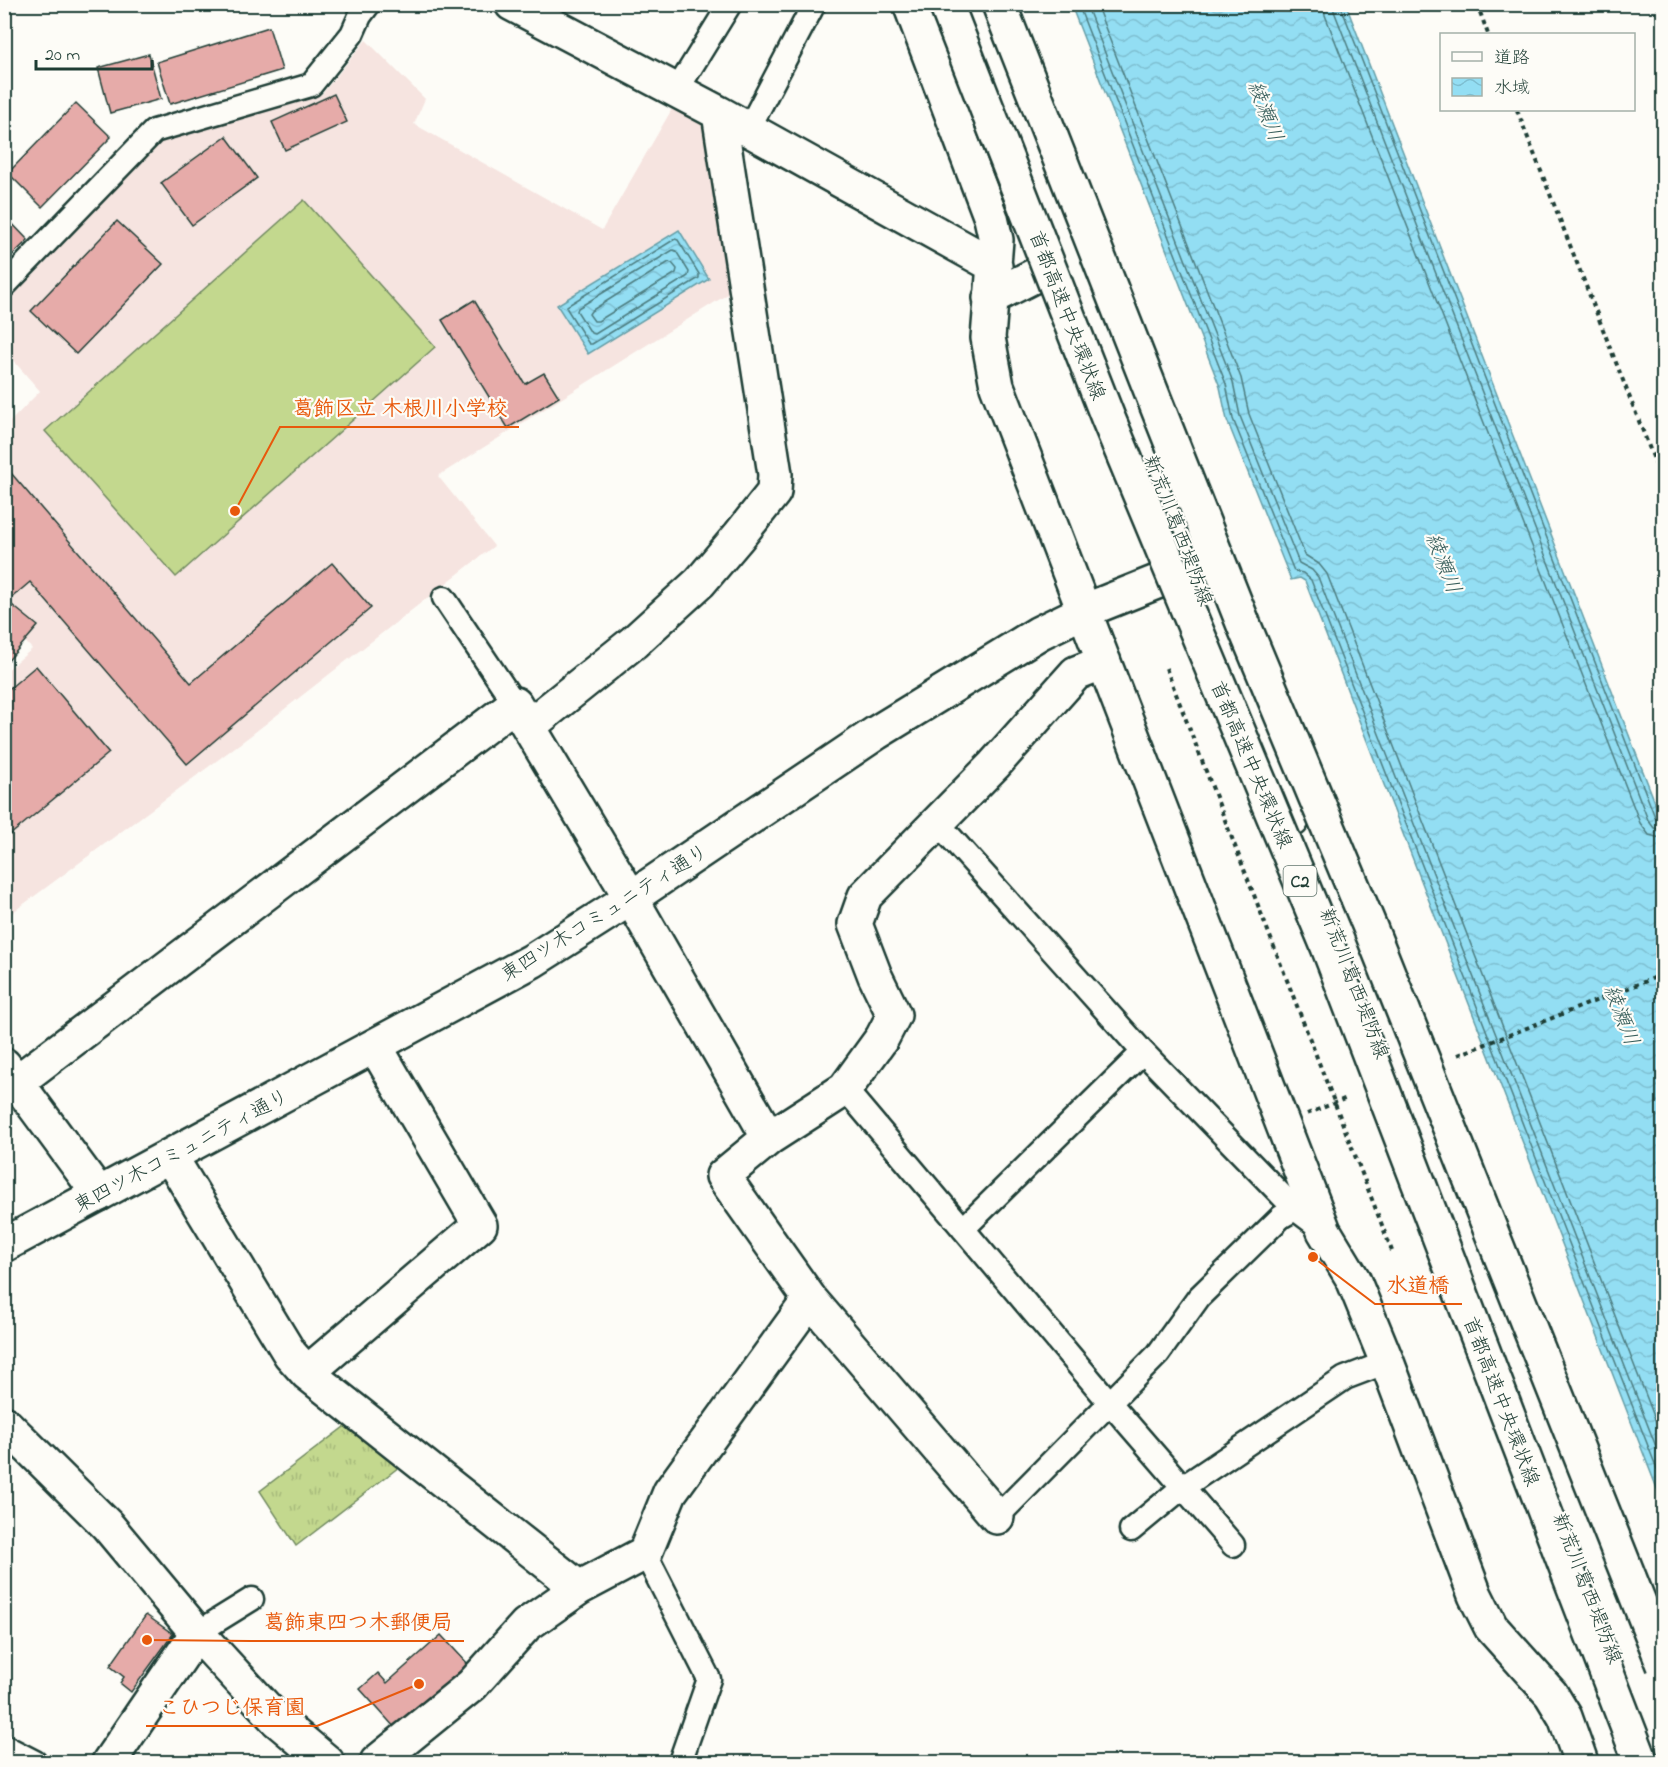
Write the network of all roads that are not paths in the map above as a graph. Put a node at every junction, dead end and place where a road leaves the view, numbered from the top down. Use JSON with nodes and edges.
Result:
{"nodes":[{"id":1,"x":369,"y":4,"type":"edge"},
{"id":2,"x":512,"y":4,"type":"edge"},
{"id":3,"x":729,"y":4,"type":"edge"},
{"id":4,"x":814,"y":4,"type":"edge"},
{"id":5,"x":910,"y":4,"type":"edge"},
{"id":6,"x":946,"y":4,"type":"edge"},
{"id":7,"x":972,"y":4,"type":"edge"},
{"id":8,"x":999,"y":4,"type":"edge"},
{"id":9,"x":677,"y":90,"type":"junction"},
{"id":10,"x":719,"y":113,"type":"junction"},
{"id":11,"x":749,"y":128,"type":"junction"},
{"id":12,"x":1071,"y":257,"type":"junction"},
{"id":13,"x":995,"y":266,"type":"junction"},
{"id":14,"x":4,"y":286,"type":"edge"},
{"id":15,"x":990,"y":298,"type":"junction"},
{"id":16,"x":1194,"y":567,"type":"junction"},
{"id":17,"x":444,"y":598,"type":"dead end"},
{"id":18,"x":1084,"y":611,"type":"junction"},
{"id":19,"x":1104,"y":662,"type":"junction"},
{"id":20,"x":522,"y":715,"type":"junction"},
{"id":21,"x":937,"y":822,"type":"junction"},
{"id":22,"x":631,"y":898,"type":"junction"},
{"id":23,"x":375,"y":1046,"type":"junction"},
{"id":24,"x":1143,"y":1052,"type":"junction"},
{"id":25,"x":11,"y":1073,"type":"edge"},
{"id":26,"x":845,"y":1089,"type":"junction"},
{"id":27,"x":769,"y":1138,"type":"junction"},
{"id":28,"x":170,"y":1156,"type":"junction"},
{"id":29,"x":99,"y":1194,"type":"junction"},
{"id":30,"x":1295,"y":1209,"type":"junction"},
{"id":31,"x":963,"y":1228,"type":"junction"},
{"id":32,"x":1324,"y":1231,"type":"junction"},
{"id":33,"x":4,"y":1245,"type":"edge"},
{"id":34,"x":810,"y":1299,"type":"junction"},
{"id":35,"x":1387,"y":1362,"type":"junction"},
{"id":36,"x":307,"y":1373,"type":"junction"},
{"id":37,"x":1110,"y":1403,"type":"junction"},
{"id":38,"x":4,"y":1423,"type":"edge"},
{"id":39,"x":1183,"y":1487,"type":"junction"},
{"id":40,"x":997,"y":1517,"type":"joint"},
{"id":41,"x":1131,"y":1530,"type":"dead end"},
{"id":42,"x":1233,"y":1545,"type":"dead end"},
{"id":43,"x":645,"y":1553,"type":"junction"},
{"id":44,"x":579,"y":1588,"type":"junction"},
{"id":45,"x":252,"y":1599,"type":"dead end"},
{"id":46,"x":197,"y":1633,"type":"junction"},
{"id":47,"x":1664,"y":1665,"type":"edge"},
{"id":48,"x":4,"y":1746,"type":"edge"},
{"id":49,"x":35,"y":1762,"type":"edge"},
{"id":50,"x":109,"y":1762,"type":"edge"},
{"id":51,"x":327,"y":1762,"type":"edge"},
{"id":52,"x":376,"y":1762,"type":"edge"},
{"id":53,"x":680,"y":1762,"type":"edge"},
{"id":54,"x":1581,"y":1762,"type":"edge"},
{"id":55,"x":1641,"y":1762,"type":"edge"},
{"id":56,"x":1655,"y":1762,"type":"edge"}],
"edges":[{"from":1,"to":14,"type":"lane"},
{"from":2,"to":9,"type":"main road"},
{"from":3,"to":9,"type":"lane"},
{"from":4,"to":11,"type":"lane"},
{"from":5,"to":13,"type":"main road"},
{"from":6,"to":55,"type":"main road","name":"首都高速中央環状線","number":"C2","bridge":true},
{"from":7,"to":12,"type":"main road","name":"新荒川葛西堤防線"},
{"from":8,"to":47,"type":"main road","number":"C2","bridge":true},
{"from":9,"to":10,"type":"main road"},
{"from":10,"to":11,"type":"main road"},
{"from":10,"to":20,"type":"main road"},
{"from":11,"to":13,"type":"main road"},
{"from":12,"to":15,"type":"main road"},
{"from":12,"to":16,"type":"main road","name":"新荒川葛西堤防線"},
{"from":13,"to":15,"type":"main road"},
{"from":15,"to":18,"type":"main road"},
{"from":16,"to":18,"type":"main road","name":"東四ツ木コミュニティ通り"},
{"from":16,"to":56,"type":"main road","name":"新荒川葛西堤防線"},
{"from":17,"to":20,"type":"lane"},
{"from":18,"to":19,"type":"main road"},
{"from":18,"to":22,"type":"main road","name":"東四ツ木コミュニティ通り"},
{"from":19,"to":21,"type":"main road"},
{"from":19,"to":32,"type":"main road"},
{"from":20,"to":22,"type":"main road"},
{"from":20,"to":25,"type":"main road"},
{"from":21,"to":24,"type":"lane"},
{"from":21,"to":26,"type":"main road"},
{"from":22,"to":23,"type":"main road","name":"東四ツ木コミュニティ通り"},
{"from":22,"to":27,"type":"main road"},
{"from":23,"to":28,"type":"main road","name":"東四ツ木コミュニティ通り"},
{"from":23,"to":36,"type":"main road"},
{"from":24,"to":30,"type":"lane"},
{"from":24,"to":31,"type":"lane"},
{"from":25,"to":29,"type":"main road"},
{"from":26,"to":27,"type":"main road"},
{"from":26,"to":31,"type":"lane"},
{"from":27,"to":34,"type":"main road"},
{"from":28,"to":29,"type":"main road","name":"東四ツ木コミュニティ通り"},
{"from":28,"to":36,"type":"main road"},
{"from":29,"to":33,"type":"main road","name":"東四ツ木コミュニティ通り"},
{"from":30,"to":32,"type":"lane"},
{"from":30,"to":37,"type":"lane"},
{"from":31,"to":37,"type":"lane"},
{"from":32,"to":35,"type":"main road"},
{"from":34,"to":40,"type":"main road"},
{"from":34,"to":43,"type":"main road"},
{"from":35,"to":39,"type":"lane"},
{"from":35,"to":54,"type":"main road"},
{"from":36,"to":44,"type":"main road"},
{"from":37,"to":39,"type":"lane"},
{"from":37,"to":40,"type":"lane"},
{"from":38,"to":46,"type":"main road"},
{"from":39,"to":41,"type":"lane"},
{"from":39,"to":42,"type":"lane"},
{"from":43,"to":44,"type":"main road"},
{"from":43,"to":53,"type":"lane"},
{"from":44,"to":52,"type":"main road"},
{"from":45,"to":46,"type":"lane"},
{"from":46,"to":50,"type":"main road"},
{"from":46,"to":51,"type":"main road"},
{"from":48,"to":49,"type":"lane"}]}
